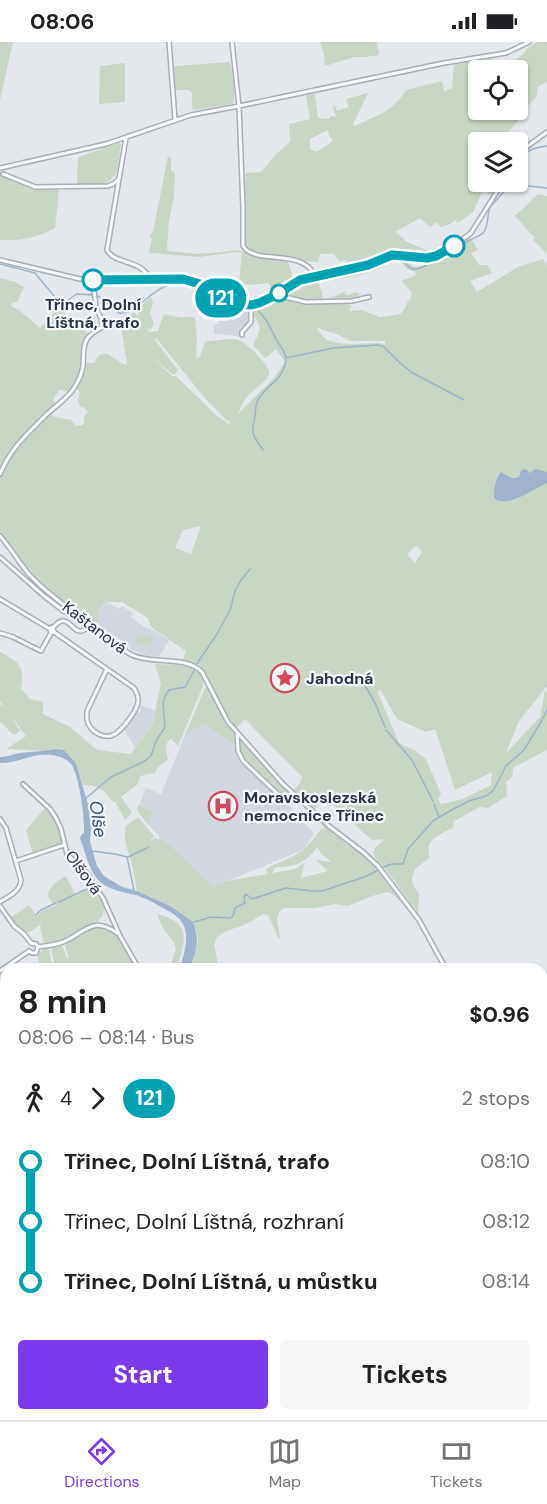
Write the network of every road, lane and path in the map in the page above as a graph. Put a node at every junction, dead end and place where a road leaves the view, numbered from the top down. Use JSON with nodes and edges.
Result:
{"nodes":[{"id":1,"x":169,"y":42,"type":"edge"},
{"id":2,"x":240,"y":42,"type":"edge"},
{"id":3,"x":529,"y":42,"type":"edge"},
{"id":4,"x":232,"y":43,"type":"edge"},
{"id":5,"x":239,"y":106,"type":"junction"},
{"id":6,"x":175,"y":119,"type":"junction"},
{"id":7,"x":547,"y":132,"type":"edge"},
{"id":8,"x":126,"y":137,"type":"junction"},
{"id":9,"x":528,"y":146,"type":"edge"},
{"id":10,"x":0,"y":168,"type":"edge"},
{"id":11,"x":3,"y":174,"type":"dead end"},
{"id":12,"x":119,"y":179,"type":"junction"},
{"id":13,"x":497,"y":192,"type":"edge"},
{"id":14,"x":0,"y":260,"type":"edge"},
{"id":15,"x":315,"y":276,"type":"junction"},
{"id":16,"x":93,"y":280,"type":"junction"},
{"id":17,"x":151,"y":280,"type":"junction"},
{"id":18,"x":276,"y":295,"type":"junction"},
{"id":19,"x":369,"y":297,"type":"dead end"},
{"id":20,"x":251,"y":305,"type":"junction"},
{"id":21,"x":242,"y":336,"type":"dead end"},
{"id":22,"x":0,"y":474,"type":"edge"},
{"id":23,"x":0,"y":536,"type":"edge"},
{"id":24,"x":0,"y":558,"type":"edge"},
{"id":25,"x":0,"y":599,"type":"edge"},
{"id":26,"x":65,"y":612,"type":"dead end"},
{"id":27,"x":90,"y":624,"type":"junction"},
{"id":28,"x":52,"y":630,"type":"junction"},
{"id":29,"x":0,"y":633,"type":"edge"},
{"id":30,"x":107,"y":669,"type":"junction"},
{"id":31,"x":237,"y":732,"type":"junction"},
{"id":32,"x":23,"y":784,"type":"dead end"},
{"id":33,"x":296,"y":796,"type":"junction"},
{"id":34,"x":0,"y":819,"type":"edge"},
{"id":35,"x":64,"y":845,"type":"junction"},
{"id":36,"x":16,"y":861,"type":"junction"},
{"id":37,"x":0,"y":904,"type":"edge"},
{"id":38,"x":120,"y":936,"type":"junction"},
{"id":39,"x":31,"y":943,"type":"junction"},
{"id":40,"x":38,"y":947,"type":"junction"},
{"id":41,"x":29,"y":951,"type":"junction"},
{"id":42,"x":12,"y":963,"type":"edge"},
{"id":43,"x":136,"y":963,"type":"edge"},
{"id":44,"x":443,"y":963,"type":"edge"}],
"edges":[{"from":1,"to":6,"type":"street"},
{"from":2,"to":4,"type":"street"},
{"from":3,"to":5,"type":"street"},
{"from":4,"to":5,"type":"street"},
{"from":5,"to":6,"type":"street"},
{"from":5,"to":15,"type":"street"},
{"from":6,"to":8,"type":"street"},
{"from":7,"to":9,"type":"street"},
{"from":8,"to":10,"type":"street"},
{"from":8,"to":12,"type":"street"},
{"from":11,"to":12,"type":"street"},
{"from":12,"to":17,"type":"street"},
{"from":13,"to":15,"type":"street"},
{"from":14,"to":16,"type":"street"},
{"from":15,"to":18,"type":"street"},
{"from":16,"to":17,"type":"street"},
{"from":16,"to":22,"type":"street"},
{"from":17,"to":20,"type":"street"},
{"from":18,"to":19,"type":"street"},
{"from":18,"to":20,"type":"street"},
{"from":20,"to":21,"type":"street"},
{"from":23,"to":27,"type":"street","name":"Kaštanová"},
{"from":24,"to":26,"type":"street"},
{"from":25,"to":28,"type":"street"},
{"from":27,"to":28,"type":"street"},
{"from":27,"to":31,"type":"street","name":"Kaštanová"},
{"from":28,"to":29,"type":"street"},
{"from":28,"to":30,"type":"street"},
{"from":30,"to":30,"type":"street"},
{"from":31,"to":33,"type":"street","name":"Kaštanová"},
{"from":31,"to":33,"type":"street"},
{"from":32,"to":35,"type":"street","name":"Olšová"},
{"from":33,"to":44,"type":"street","name":"Kaštanová"},
{"from":34,"to":36,"type":"street"},
{"from":35,"to":36,"type":"street"},
{"from":35,"to":38,"type":"street","name":"Olšová"},
{"from":36,"to":37,"type":"street"},
{"from":37,"to":39,"type":"street"},
{"from":38,"to":40,"type":"street"},
{"from":38,"to":43,"type":"street","name":"Olšová"},
{"from":39,"to":40,"type":"street"},
{"from":39,"to":41,"type":"street"},
{"from":40,"to":41,"type":"street"},
{"from":41,"to":42,"type":"street"}]}
